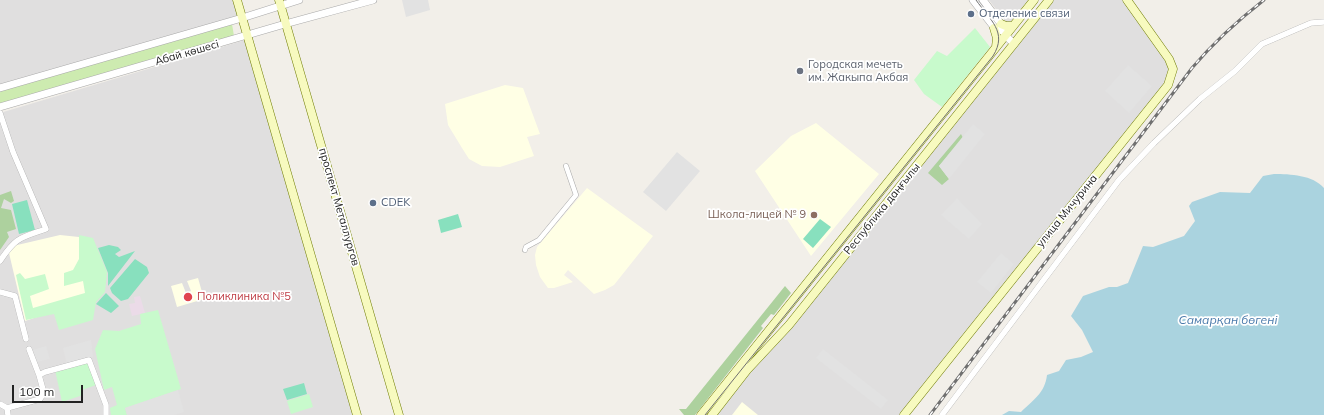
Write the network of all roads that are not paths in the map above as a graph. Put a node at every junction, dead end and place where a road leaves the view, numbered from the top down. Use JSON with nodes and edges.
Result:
{"nodes":[{"id":1,"x":237,"y":0,"type":"edge"},
{"id":2,"x":299,"y":0,"type":"edge"},
{"id":3,"x":373,"y":0,"type":"edge"},
{"id":4,"x":974,"y":0,"type":"edge"},
{"id":5,"x":983,"y":0,"type":"edge"},
{"id":6,"x":1034,"y":0,"type":"edge"},
{"id":7,"x":1049,"y":0,"type":"edge"},
{"id":8,"x":1127,"y":0,"type":"edge"},
{"id":9,"x":280,"y":3,"type":"edge"},
{"id":10,"x":242,"y":18,"type":"junction"},
{"id":11,"x":1324,"y":22,"type":"edge"},
{"id":12,"x":285,"y":24,"type":"junction"},
{"id":13,"x":1001,"y":24,"type":"junction"},
{"id":14,"x":1013,"y":26,"type":"junction"},
{"id":15,"x":994,"y":28,"type":"junction"},
{"id":16,"x":247,"y":35,"type":"junction"},
{"id":17,"x":1005,"y":35,"type":"junction"},
{"id":18,"x":1014,"y":44,"type":"junction"},
{"id":19,"x":996,"y":46,"type":"junction"},
{"id":20,"x":0,"y":88,"type":"edge"},
{"id":21,"x":0,"y":107,"type":"edge"},
{"id":22,"x":0,"y":113,"type":"edge"},
{"id":23,"x":566,"y":166,"type":"dead end"},
{"id":24,"x":525,"y":250,"type":"dead end"},
{"id":25,"x":0,"y":261,"type":"edge"},
{"id":26,"x":0,"y":292,"type":"edge"},
{"id":27,"x":26,"y":340,"type":"dead end"},
{"id":28,"x":29,"y":350,"type":"dead end"},
{"id":29,"x":39,"y":376,"type":"junction"},
{"id":30,"x":0,"y":404,"type":"edge"},
{"id":31,"x":7,"y":408,"type":"junction"},
{"id":32,"x":8,"y":415,"type":"edge"},
{"id":33,"x":106,"y":415,"type":"edge"},
{"id":34,"x":357,"y":415,"type":"edge"},
{"id":35,"x":399,"y":415,"type":"edge"},
{"id":36,"x":701,"y":415,"type":"edge"},
{"id":37,"x":712,"y":415,"type":"edge"},
{"id":38,"x":904,"y":415,"type":"edge"},
{"id":39,"x":942,"y":415,"type":"edge"}],
"edges":[{"from":1,"to":10,"type":"main road"},
{"from":2,"to":9,"type":"street","name":"Абай көшесі"},
{"from":3,"to":12,"type":"street","name":"Абай көшесі"},
{"from":4,"to":15,"type":"street"},
{"from":5,"to":13,"type":"street"},
{"from":6,"to":14,"type":"main road","name":"Республика даңғылы"},
{"from":7,"to":18,"type":"main road","name":"Республика даңғылы"},
{"from":8,"to":38,"type":"main road","name":"улица Мичурина"},
{"from":9,"to":10,"type":"street","name":"Абай көшесі"},
{"from":9,"to":12,"type":"main road","name":"проспект Металлургов"},
{"from":10,"to":16,"type":"main road"},
{"from":10,"to":20,"type":"street","name":"Абай көшесі"},
{"from":11,"to":39,"type":"street"},
{"from":12,"to":16,"type":"street","name":"Абай көшесі"},
{"from":12,"to":35,"type":"main road","name":"проспект Металлургов"},
{"from":13,"to":14,"type":"main road"},
{"from":13,"to":17,"type":"street"},
{"from":14,"to":17,"type":"main road","name":"Республика даңғылы"},
{"from":15,"to":17,"type":"street"},
{"from":15,"to":19,"type":"main road"},
{"from":16,"to":21,"type":"street","name":"Абай көшесі"},
{"from":16,"to":34,"type":"main road"},
{"from":17,"to":18,"type":"street"},
{"from":17,"to":19,"type":"main road","name":"Республика даңғылы"},
{"from":18,"to":37,"type":"main road","name":"Республика даңғылы"},
{"from":19,"to":36,"type":"main road","name":"Республика даңғылы"},
{"from":22,"to":25,"type":"street"},
{"from":23,"to":24,"type":"street"},
{"from":26,"to":27,"type":"street"},
{"from":28,"to":29,"type":"street"},
{"from":29,"to":31,"type":"street"},
{"from":29,"to":33,"type":"street"},
{"from":30,"to":31,"type":"street"},
{"from":31,"to":32,"type":"street"}]}
